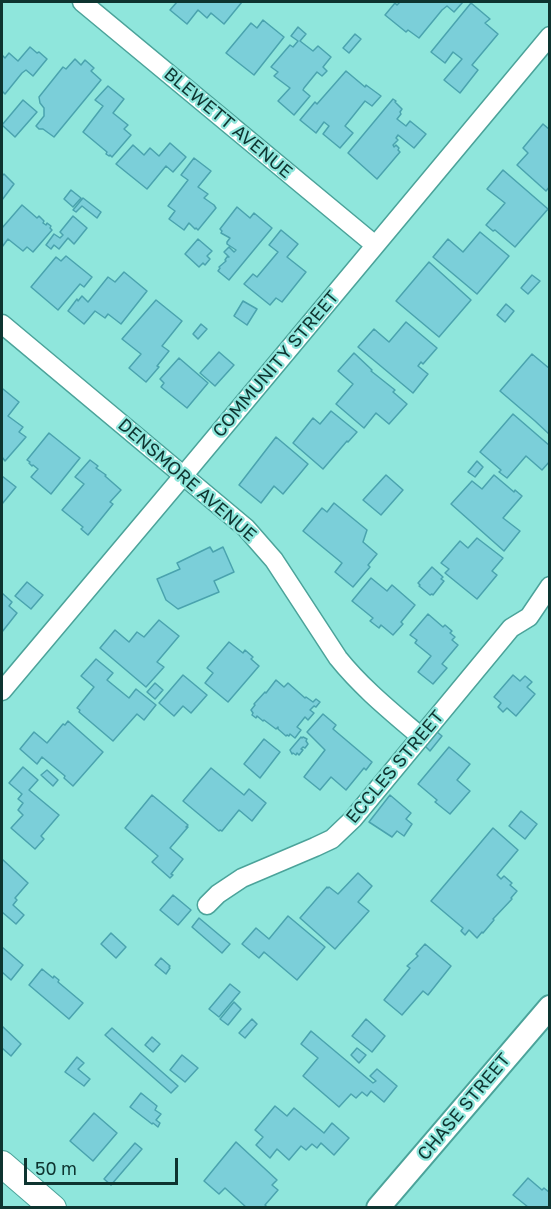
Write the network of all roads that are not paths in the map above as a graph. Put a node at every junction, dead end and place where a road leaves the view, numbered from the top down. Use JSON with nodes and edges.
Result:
{"nodes":[{"id":1,"x":82,"y":2,"type":"edge"},
{"id":2,"x":549,"y":36,"type":"edge"},
{"id":3,"x":375,"y":245,"type":"junction"},
{"id":4,"x":2,"y":324,"type":"edge"},
{"id":5,"x":183,"y":476,"type":"junction"},
{"id":6,"x":549,"y":586,"type":"edge"},
{"id":7,"x":2,"y":691,"type":"edge"},
{"id":8,"x":421,"y":737,"type":"junction"},
{"id":9,"x":207,"y":905,"type":"dead end"},
{"id":10,"x":549,"y":1007,"type":"edge"},
{"id":11,"x":2,"y":1164,"type":"edge"},
{"id":12,"x":53,"y":1208,"type":"edge"},
{"id":13,"x":378,"y":1208,"type":"edge"}],
"edges":[{"from":1,"to":3,"type":"street","name":"BLEWETT AVENUE"},
{"from":2,"to":3,"type":"street","name":"COMMUNITY STREET"},
{"from":3,"to":5,"type":"street","name":"COMMUNITY STREET"},
{"from":4,"to":5,"type":"street","name":"DENSMORE AVENUE"},
{"from":5,"to":7,"type":"street","name":"COMMUNITY STREET"},
{"from":5,"to":8,"type":"street","name":"DENSMORE AVENUE"},
{"from":6,"to":8,"type":"street","name":"ECCLES STREET"},
{"from":8,"to":9,"type":"street","name":"ECCLES STREET"},
{"from":10,"to":13,"type":"street","name":"CHASE STREET"},
{"from":11,"to":12,"type":"main road"}]}
